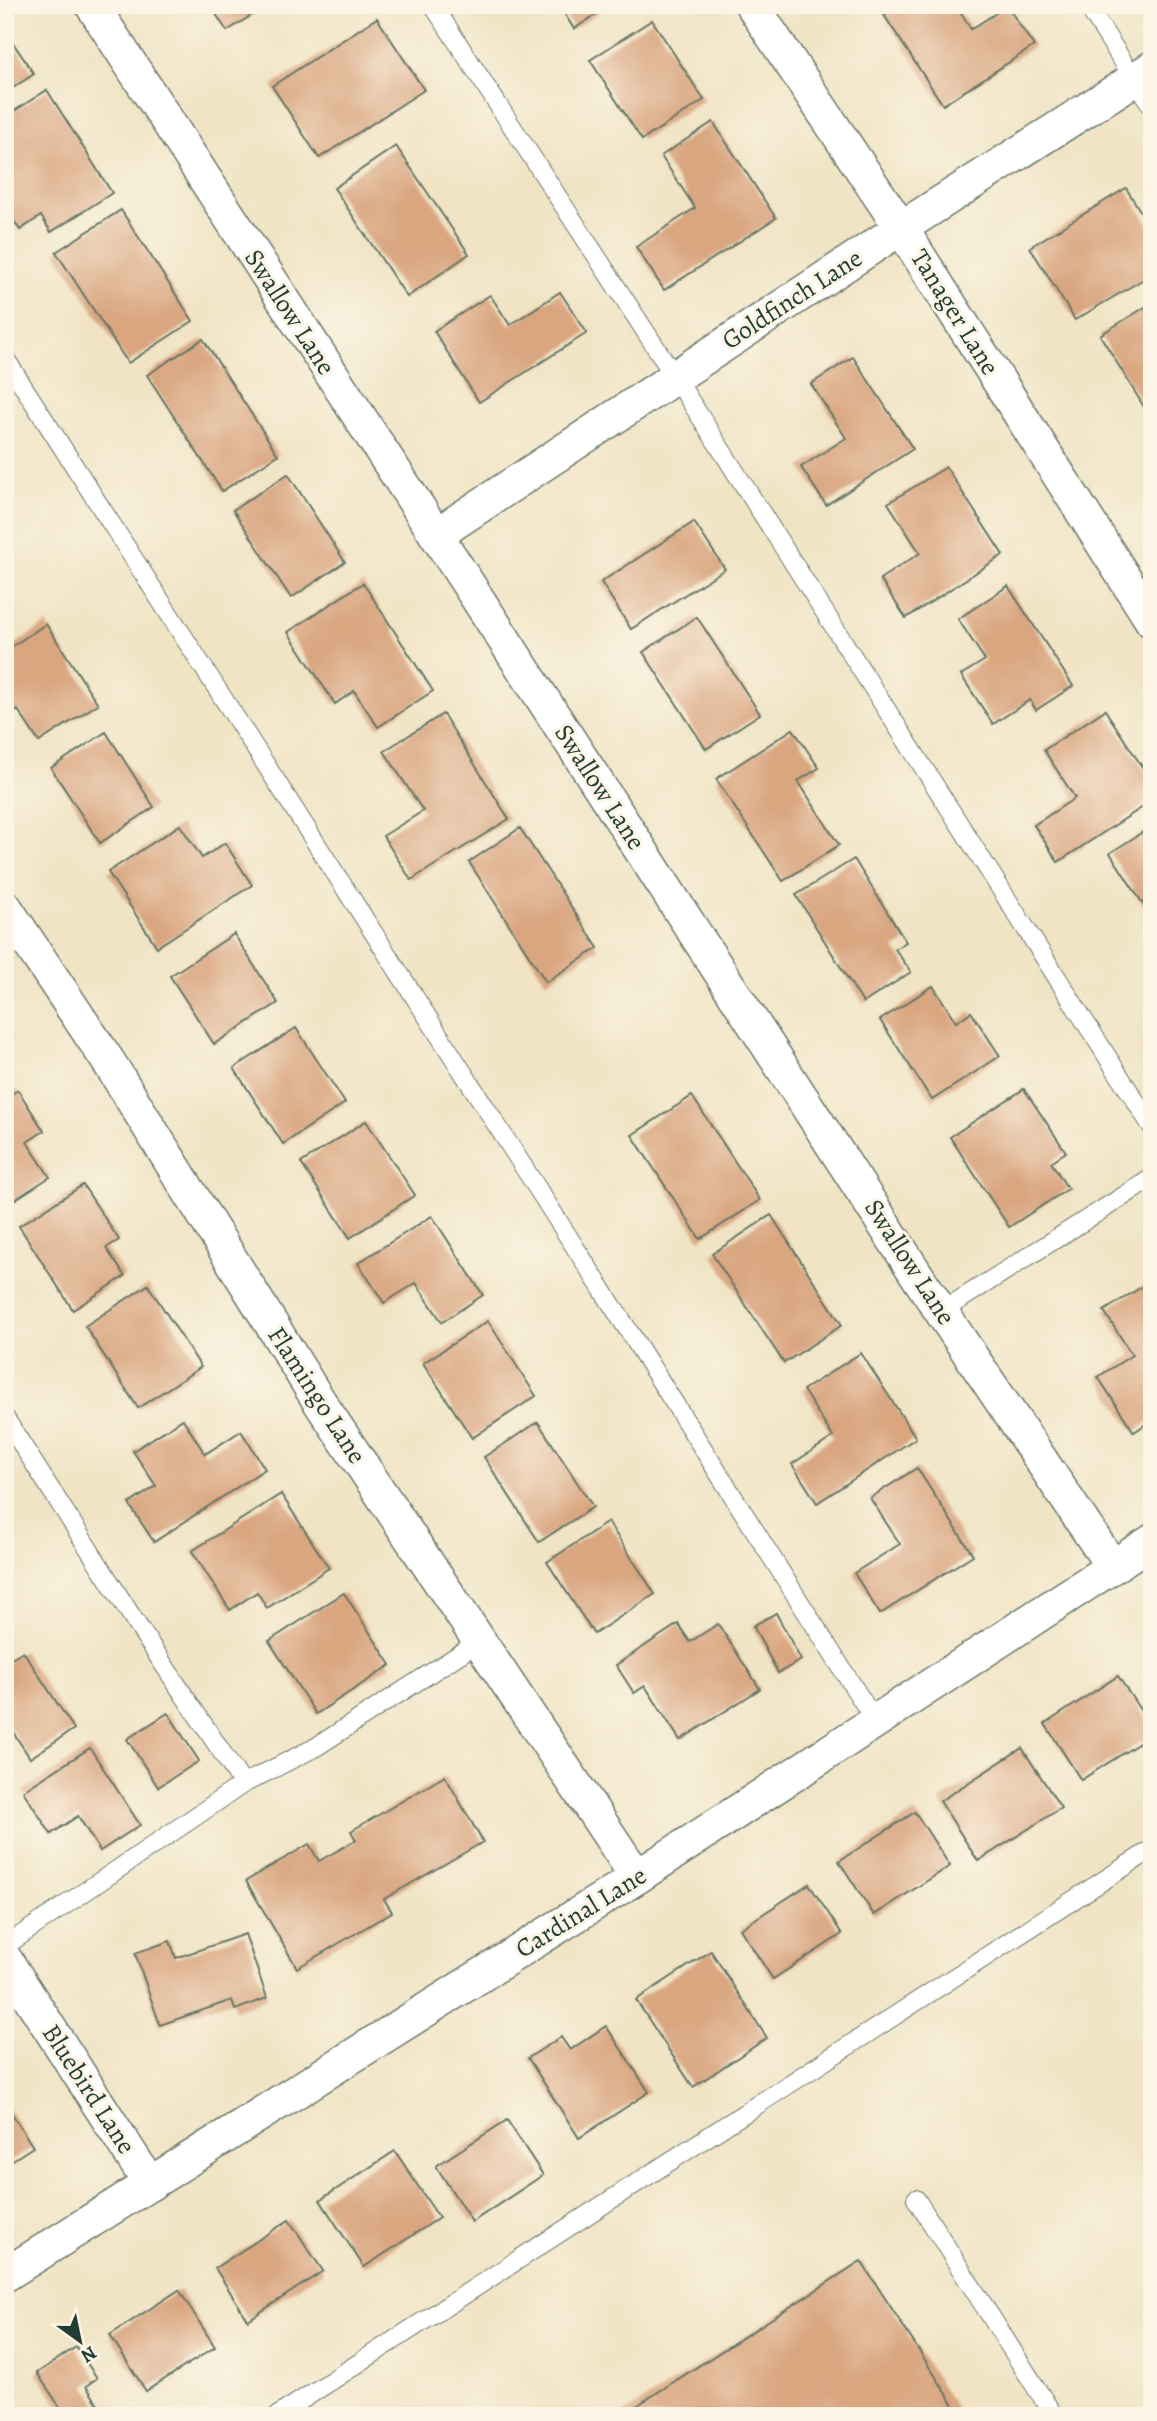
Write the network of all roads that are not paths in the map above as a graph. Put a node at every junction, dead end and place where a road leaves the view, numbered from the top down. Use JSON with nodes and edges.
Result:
{"nodes":[{"id":1,"x":92,"y":5,"type":"edge"},
{"id":2,"x":433,"y":5,"type":"edge"},
{"id":3,"x":752,"y":5,"type":"edge"},
{"id":4,"x":1087,"y":5,"type":"edge"},
{"id":5,"x":1146,"y":85,"type":"edge"},
{"id":6,"x":901,"y":228,"type":"junction"},
{"id":7,"x":5,"y":358,"type":"edge"},
{"id":8,"x":675,"y":377,"type":"junction"},
{"id":9,"x":436,"y":535,"type":"junction"},
{"id":10,"x":1152,"y":621,"type":"edge"},
{"id":11,"x":5,"y":907,"type":"edge"},
{"id":12,"x":1152,"y":1127,"type":"edge"},
{"id":13,"x":1152,"y":1178,"type":"edge"},
{"id":14,"x":942,"y":1311,"type":"junction"},
{"id":15,"x":5,"y":1418,"type":"edge"},
{"id":16,"x":1152,"y":1541,"type":"edge"},
{"id":17,"x":1112,"y":1566,"type":"junction"},
{"id":18,"x":480,"y":1641,"type":"junction"},
{"id":19,"x":875,"y":1721,"type":"junction"},
{"id":20,"x":243,"y":1784,"type":"junction"},
{"id":21,"x":1152,"y":1849,"type":"edge"},
{"id":22,"x":637,"y":1877,"type":"junction"},
{"id":23,"x":5,"y":1946,"type":"edge"},
{"id":24,"x":5,"y":1959,"type":"edge"},
{"id":25,"x":150,"y":2184,"type":"junction"},
{"id":26,"x":916,"y":2199,"type":"dead end"},
{"id":27,"x":5,"y":2275,"type":"edge"},
{"id":28,"x":277,"y":2416,"type":"edge"},
{"id":29,"x":1054,"y":2416,"type":"edge"}],
"edges":[{"from":1,"to":9,"type":"street","name":"Swallow Lane"},
{"from":2,"to":8,"type":"lane"},
{"from":3,"to":6,"type":"street","name":"Tanager Lane"},
{"from":4,"to":5,"type":"lane"},
{"from":5,"to":6,"type":"street","name":"Goldfinch Lane"},
{"from":6,"to":8,"type":"street","name":"Goldfinch Lane"},
{"from":6,"to":10,"type":"street","name":"Tanager Lane"},
{"from":7,"to":19,"type":"lane"},
{"from":8,"to":9,"type":"street","name":"Goldfinch Lane"},
{"from":8,"to":12,"type":"lane"},
{"from":9,"to":14,"type":"street","name":"Swallow Lane"},
{"from":11,"to":18,"type":"street","name":"Flamingo Lane"},
{"from":13,"to":14,"type":"lane"},
{"from":14,"to":17,"type":"street","name":"Swallow Lane"},
{"from":15,"to":20,"type":"lane"},
{"from":16,"to":17,"type":"street","name":"Cardinal Lane"},
{"from":17,"to":19,"type":"street","name":"Cardinal Lane"},
{"from":18,"to":20,"type":"lane"},
{"from":18,"to":22,"type":"street","name":"Flamingo Lane"},
{"from":19,"to":22,"type":"street","name":"Cardinal Lane"},
{"from":20,"to":23,"type":"lane"},
{"from":21,"to":28,"type":"lane"},
{"from":22,"to":25,"type":"street","name":"Cardinal Lane"},
{"from":24,"to":25,"type":"street","name":"Bluebird Lane"},
{"from":25,"to":27,"type":"street","name":"Cardinal Lane"},
{"from":26,"to":29,"type":"lane"}]}
